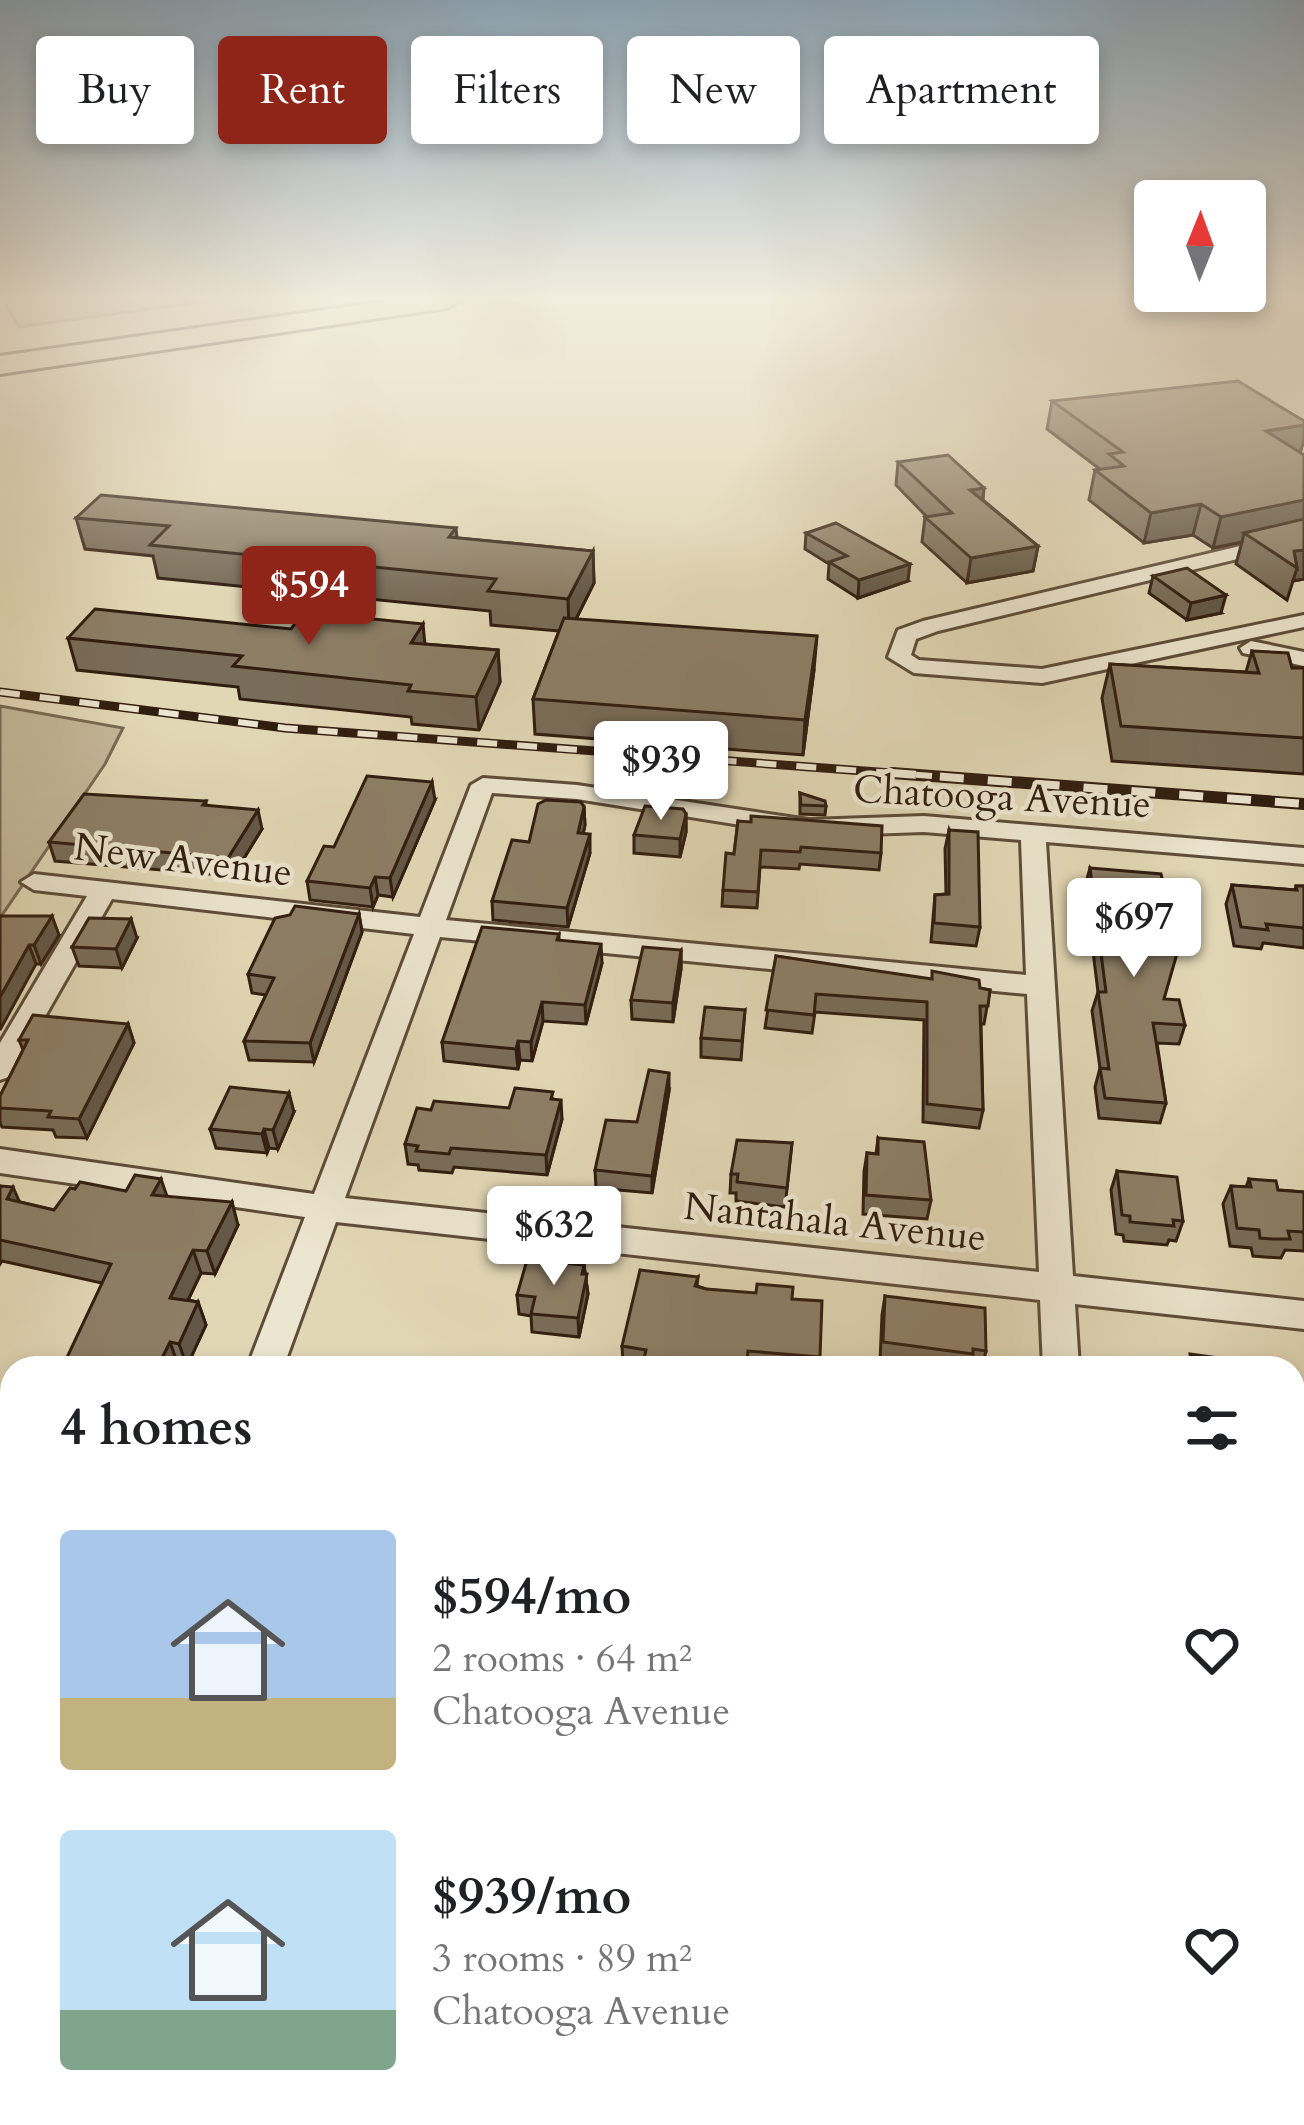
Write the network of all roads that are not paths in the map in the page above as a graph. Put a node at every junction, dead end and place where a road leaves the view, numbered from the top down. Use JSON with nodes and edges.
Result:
{"nodes":[{"id":1,"x":1304,"y":537,"type":"edge"},
{"id":2,"x":1304,"y":621,"type":"edge"},
{"id":3,"x":1228,"y":640,"type":"junction"},
{"id":4,"x":1304,"y":659,"type":"edge"},
{"id":5,"x":1033,"y":833,"type":"junction"},
{"id":6,"x":1304,"y":856,"type":"edge"},
{"id":7,"x":34,"y":882,"type":"dead end"},
{"id":8,"x":104,"y":889,"type":"junction"},
{"id":9,"x":429,"y":927,"type":"junction"},
{"id":10,"x":1039,"y":986,"type":"junction"},
{"id":11,"x":0,"y":1069,"type":"edge"},
{"id":12,"x":0,"y":1161,"type":"edge"},
{"id":13,"x":326,"y":1208,"type":"junction"},
{"id":14,"x":1056,"y":1288,"type":"junction"},
{"id":15,"x":1304,"y":1315,"type":"edge"},
{"id":16,"x":270,"y":1356,"type":"edge"},
{"id":17,"x":1060,"y":1356,"type":"edge"}],
"edges":[{"from":1,"to":3,"type":"street"},
{"from":2,"to":3,"type":"street"},
{"from":3,"to":4,"type":"street"},
{"from":5,"to":6,"type":"street","name":"Chatooga Avenue"},
{"from":5,"to":9,"type":"street","name":"Chatooga Avenue"},
{"from":5,"to":10,"type":"street"},
{"from":7,"to":8,"type":"street","name":"New Avenue"},
{"from":8,"to":9,"type":"street","name":"New Avenue"},
{"from":8,"to":11,"type":"street"},
{"from":9,"to":10,"type":"street","name":"New Avenue"},
{"from":9,"to":13,"type":"street"},
{"from":10,"to":14,"type":"street"},
{"from":12,"to":13,"type":"street","name":"Nantahala Avenue"},
{"from":13,"to":14,"type":"street","name":"Nantahala Avenue"},
{"from":13,"to":16,"type":"street"},
{"from":14,"to":15,"type":"street","name":"Nantahala Avenue"},
{"from":14,"to":17,"type":"street"}]}
